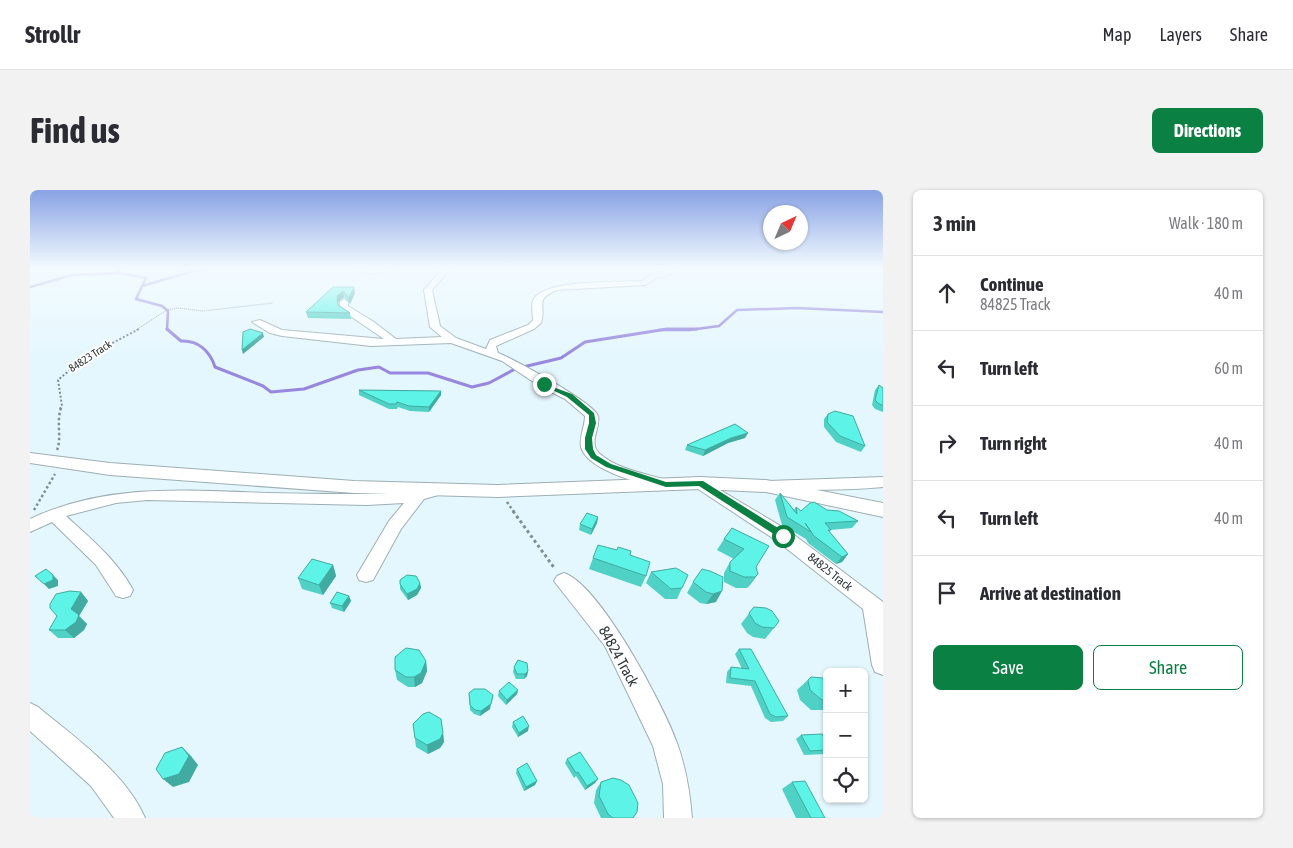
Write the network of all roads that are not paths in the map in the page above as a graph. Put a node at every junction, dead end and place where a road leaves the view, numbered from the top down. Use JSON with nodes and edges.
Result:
{"nodes":[{"id":1,"x":429,"y":297,"type":"edge"},
{"id":2,"x":541,"y":297,"type":"edge"},
{"id":3,"x":344,"y":302,"type":"dead end"},
{"id":4,"x":257,"y":322,"type":"dead end"},
{"id":5,"x":452,"y":340,"type":"junction"},
{"id":6,"x":395,"y":343,"type":"junction"},
{"id":7,"x":493,"y":353,"type":"junction"},
{"id":8,"x":30,"y":458,"type":"edge"},
{"id":9,"x":883,"y":482,"type":"edge"},
{"id":10,"x":700,"y":483,"type":"junction"},
{"id":11,"x":666,"y":484,"type":"junction"},
{"id":12,"x":766,"y":486,"type":"junction"},
{"id":13,"x":439,"y":490,"type":"junction"},
{"id":14,"x":418,"y":497,"type":"junction"},
{"id":15,"x":883,"y":510,"type":"edge"},
{"id":16,"x":53,"y":514,"type":"junction"},
{"id":17,"x":30,"y":526,"type":"edge"},
{"id":18,"x":366,"y":575,"type":"dead end"},
{"id":19,"x":564,"y":580,"type":"road end"},
{"id":20,"x":123,"y":590,"type":"dead end"},
{"id":21,"x":877,"y":610,"type":"edge"},
{"id":22,"x":883,"y":665,"type":"edge"},
{"id":23,"x":30,"y":715,"type":"edge"},
{"id":24,"x":131,"y":818,"type":"edge"},
{"id":25,"x":678,"y":818,"type":"edge"}],
"edges":[{"from":1,"to":5,"type":"street"},
{"from":2,"to":7,"type":"street"},
{"from":3,"to":6,"type":"street"},
{"from":4,"to":6,"type":"street"},
{"from":5,"to":6,"type":"street"},
{"from":5,"to":7,"type":"street"},
{"from":7,"to":11,"type":"street"},
{"from":8,"to":13,"type":"street"},
{"from":9,"to":12,"type":"street"},
{"from":10,"to":11,"type":"street"},
{"from":10,"to":12,"type":"street"},
{"from":10,"to":21,"type":"street","name":"84825 Track"},
{"from":11,"to":13,"type":"street"},
{"from":12,"to":15,"type":"street"},
{"from":13,"to":14,"type":"street"},
{"from":14,"to":16,"type":"street"},
{"from":14,"to":18,"type":"street"},
{"from":16,"to":17,"type":"street"},
{"from":16,"to":20,"type":"street"},
{"from":19,"to":25,"type":"street","name":"84824 Track"},
{"from":21,"to":22,"type":"street"},
{"from":23,"to":24,"type":"street"}]}
